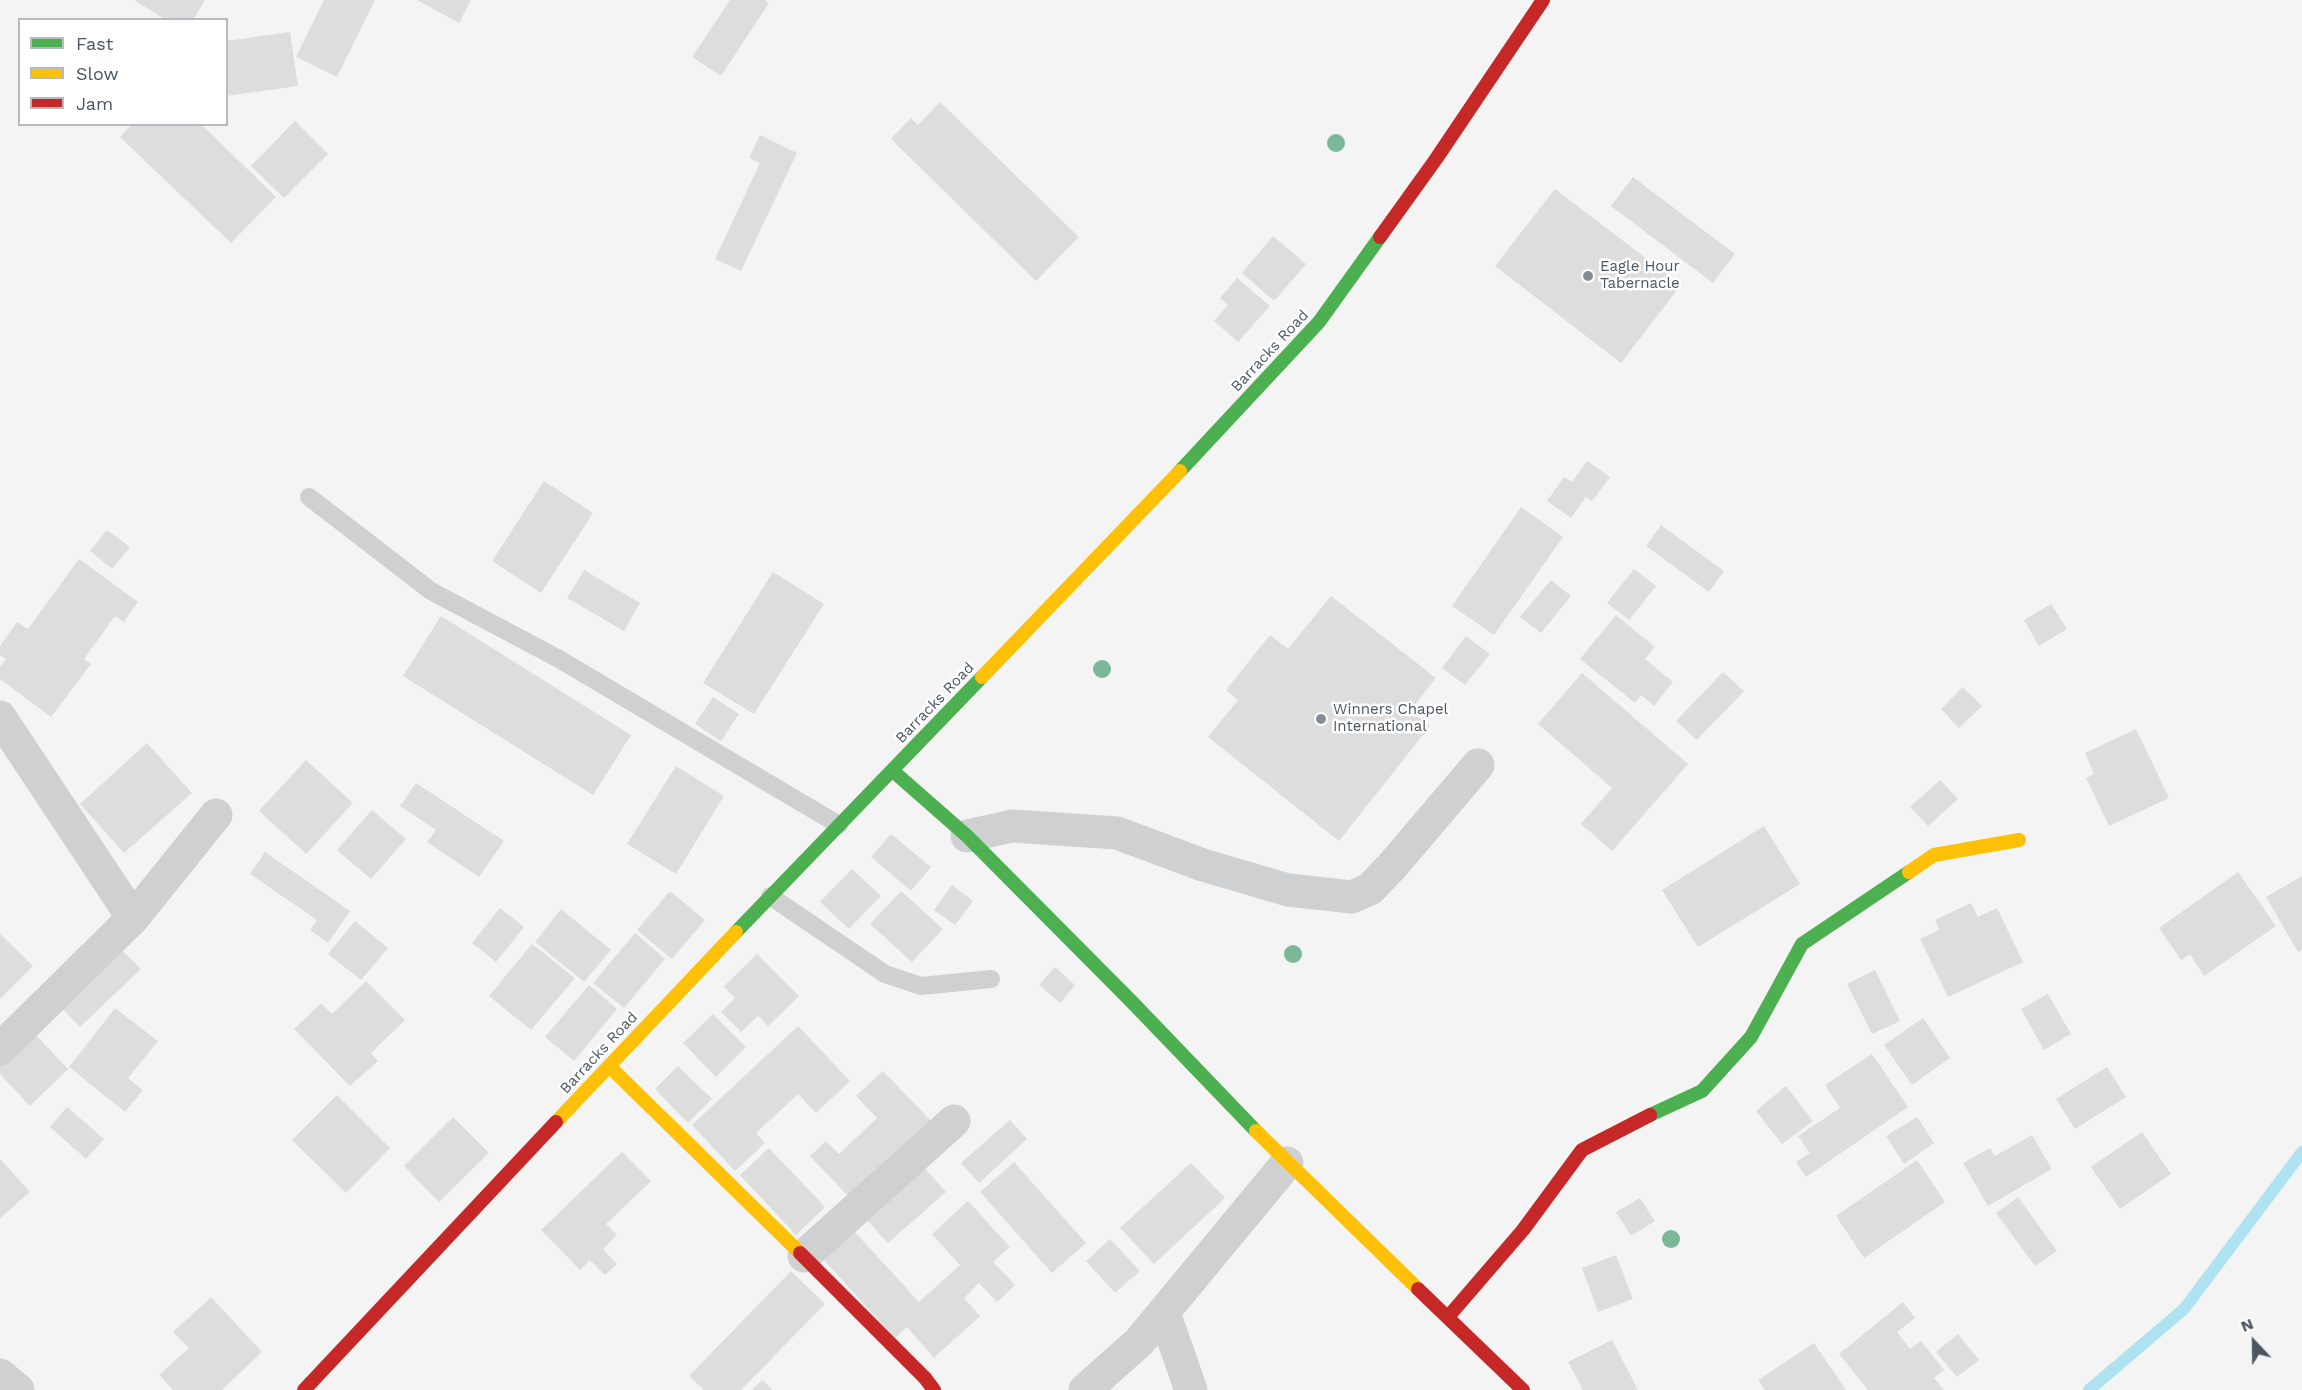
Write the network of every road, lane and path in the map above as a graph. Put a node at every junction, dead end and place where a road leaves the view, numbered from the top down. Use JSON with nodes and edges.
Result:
{"nodes":[{"id":1,"x":1543,"y":0,"type":"edge"},
{"id":2,"x":309,"y":497,"type":"dead end"},
{"id":3,"x":0,"y":717,"type":"edge"},
{"id":4,"x":1478,"y":765,"type":"dead end"},
{"id":5,"x":893,"y":771,"type":"junction"},
{"id":6,"x":216,"y":815,"type":"dead end"},
{"id":7,"x":838,"y":825,"type":"junction"},
{"id":8,"x":967,"y":836,"type":"junction"},
{"id":9,"x":2019,"y":840,"type":"dead end"},
{"id":10,"x":770,"y":896,"type":"junction"},
{"id":11,"x":133,"y":918,"type":"junction"},
{"id":12,"x":991,"y":980,"type":"dead end"},
{"id":13,"x":0,"y":1049,"type":"edge"},
{"id":14,"x":609,"y":1066,"type":"junction"},
{"id":15,"x":954,"y":1121,"type":"dead end"},
{"id":16,"x":1287,"y":1163,"type":"junction"},
{"id":17,"x":804,"y":1256,"type":"junction"},
{"id":18,"x":1164,"y":1313,"type":"junction"},
{"id":19,"x":1449,"y":1317,"type":"junction"},
{"id":20,"x":0,"y":1375,"type":"edge"},
{"id":21,"x":18,"y":1390,"type":"edge"},
{"id":22,"x":304,"y":1390,"type":"edge"},
{"id":23,"x":934,"y":1390,"type":"edge"},
{"id":24,"x":1085,"y":1390,"type":"edge"},
{"id":25,"x":1191,"y":1390,"type":"edge"},
{"id":26,"x":1522,"y":1390,"type":"edge"}],
"edges":[{"from":1,"to":5,"type":"street","name":"Barracks Road"},
{"from":2,"to":7,"type":"lane"},
{"from":3,"to":11,"type":"street"},
{"from":4,"to":8,"type":"street"},
{"from":5,"to":7,"type":"street","name":"Barracks Road"},
{"from":5,"to":8,"type":"street"},
{"from":6,"to":11,"type":"street"},
{"from":7,"to":10,"type":"street","name":"Barracks Road"},
{"from":8,"to":16,"type":"street"},
{"from":9,"to":19,"type":"street"},
{"from":10,"to":12,"type":"lane"},
{"from":10,"to":14,"type":"street","name":"Barracks Road"},
{"from":11,"to":13,"type":"street"},
{"from":14,"to":17,"type":"street"},
{"from":14,"to":22,"type":"street","name":"Barracks Road"},
{"from":15,"to":17,"type":"street"},
{"from":16,"to":18,"type":"street"},
{"from":16,"to":19,"type":"street"},
{"from":17,"to":23,"type":"street"},
{"from":18,"to":24,"type":"street"},
{"from":18,"to":25,"type":"street"},
{"from":19,"to":26,"type":"street"},
{"from":20,"to":21,"type":"street"}]}
